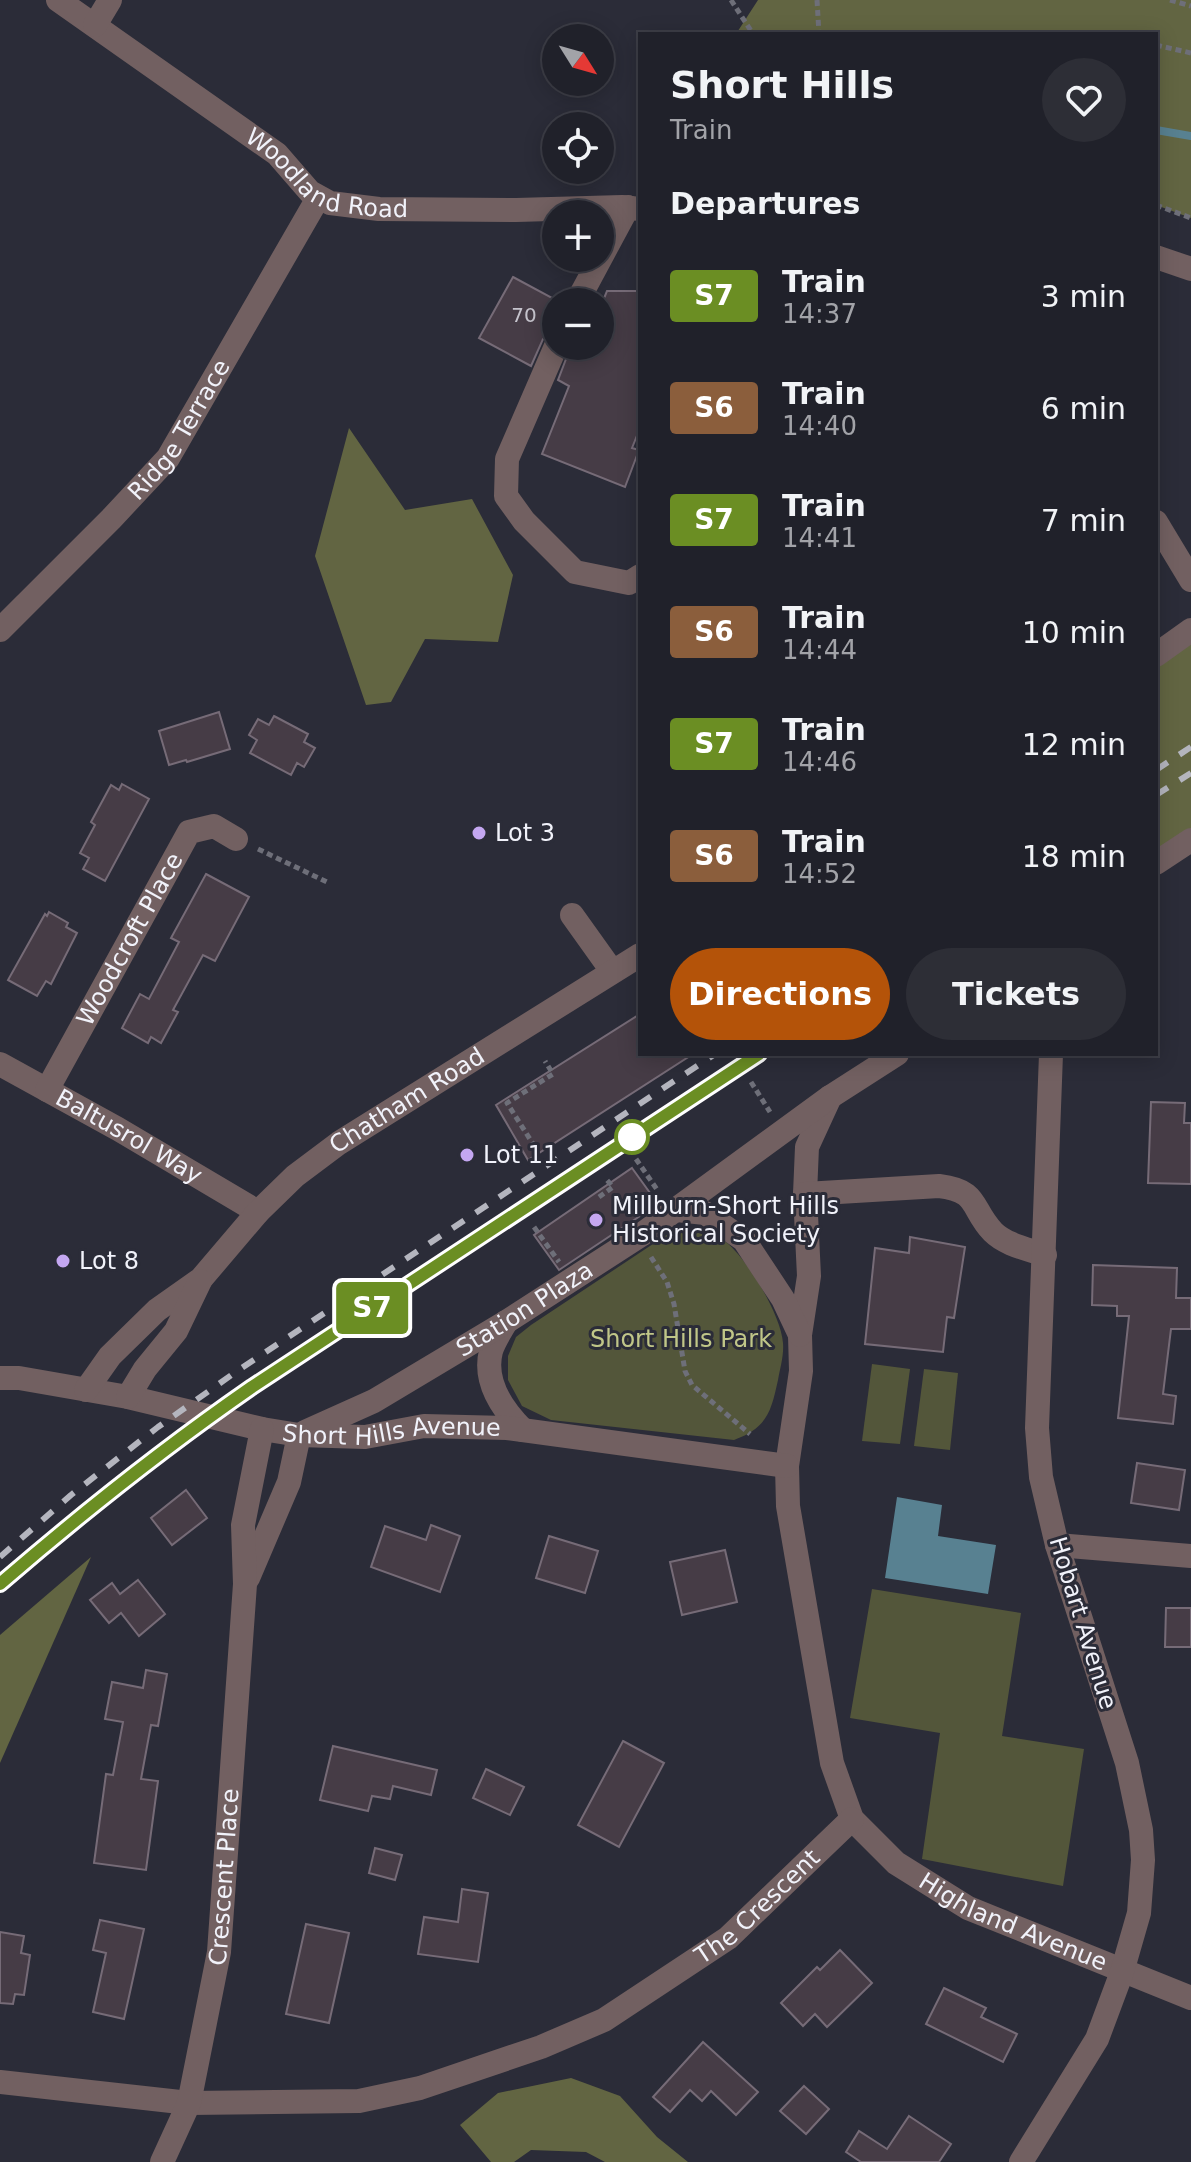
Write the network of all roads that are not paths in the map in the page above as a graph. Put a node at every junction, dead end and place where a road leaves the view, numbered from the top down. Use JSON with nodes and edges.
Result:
{"nodes":[{"id":1,"x":58,"y":0,"type":"edge"},
{"id":2,"x":110,"y":0,"type":"edge"},
{"id":3,"x":95,"y":25,"type":"junction"},
{"id":4,"x":318,"y":198,"type":"junction"},
{"id":5,"x":634,"y":208,"type":"edge"},
{"id":6,"x":1158,"y":258,"type":"edge"},
{"id":7,"x":1191,"y":269,"type":"edge"},
{"id":8,"x":585,"y":288,"type":"edge"},
{"id":9,"x":550,"y":360,"type":"edge"},
{"id":10,"x":1158,"y":525,"type":"edge"},
{"id":11,"x":638,"y":577,"type":"edge"},
{"id":12,"x":1191,"y":580,"type":"edge"},
{"id":13,"x":0,"y":630,"type":"edge"},
{"id":14,"x":1191,"y":630,"type":"edge"},
{"id":15,"x":1158,"y":654,"type":"edge"},
{"id":16,"x":236,"y":839,"type":"road end"},
{"id":17,"x":1191,"y":840,"type":"edge"},
{"id":18,"x":1158,"y":862,"type":"edge"},
{"id":19,"x":572,"y":915,"type":"dead end"},
{"id":20,"x":638,"y":956,"type":"edge"},
{"id":21,"x":612,"y":971,"type":"junction"},
{"id":22,"x":894,"y":1056,"type":"edge"},
{"id":23,"x":1051,"y":1056,"type":"edge"},
{"id":24,"x":0,"y":1064,"type":"edge"},
{"id":25,"x":47,"y":1090,"type":"junction"},
{"id":26,"x":830,"y":1097,"type":"junction"},
{"id":27,"x":805,"y":1194,"type":"junction"},
{"id":28,"x":669,"y":1202,"type":"junction"},
{"id":29,"x":258,"y":1212,"type":"junction"},
{"id":30,"x":1045,"y":1255,"type":"junction"},
{"id":31,"x":201,"y":1279,"type":"junction"},
{"id":32,"x":506,"y":1322,"type":"junction"},
{"id":33,"x":800,"y":1335,"type":"junction"},
{"id":34,"x":0,"y":1378,"type":"edge"},
{"id":35,"x":86,"y":1390,"type":"junction"},
{"id":36,"x":128,"y":1397,"type":"junction"},
{"id":37,"x":262,"y":1429,"type":"junction"},
{"id":38,"x":523,"y":1430,"type":"junction"},
{"id":39,"x":299,"y":1435,"type":"junction"},
{"id":40,"x":787,"y":1466,"type":"junction"},
{"id":41,"x":1057,"y":1545,"type":"junction"},
{"id":42,"x":1191,"y":1556,"type":"edge"},
{"id":43,"x":245,"y":1584,"type":"junction"},
{"id":44,"x":852,"y":1819,"type":"junction"},
{"id":45,"x":1122,"y":1972,"type":"junction"},
{"id":46,"x":1191,"y":1998,"type":"edge"},
{"id":47,"x":0,"y":2082,"type":"edge"},
{"id":48,"x":189,"y":2103,"type":"junction"},
{"id":49,"x":162,"y":2162,"type":"edge"},
{"id":50,"x":1021,"y":2162,"type":"edge"}],
"edges":[{"from":1,"to":3,"type":"street","name":"Woodland Road"},
{"from":2,"to":3,"type":"street"},
{"from":3,"to":4,"type":"street","name":"Woodland Road"},
{"from":4,"to":5,"type":"street","name":"Woodland Road"},
{"from":4,"to":13,"type":"street","name":"Ridge Terrace"},
{"from":5,"to":8,"type":"street"},
{"from":6,"to":7,"type":"street"},
{"from":9,"to":11,"type":"street"},
{"from":10,"to":12,"type":"street"},
{"from":14,"to":15,"type":"street"},
{"from":16,"to":25,"type":"street","name":"Woodcroft Place"},
{"from":17,"to":18,"type":"street"},
{"from":19,"to":21,"type":"street"},
{"from":20,"to":21,"type":"street","name":"Chatham Road"},
{"from":21,"to":29,"type":"street","name":"Chatham Road"},
{"from":22,"to":26,"type":"street","name":"Station Plaza"},
{"from":23,"to":30,"type":"street","name":"Hobart Avenue"},
{"from":24,"to":25,"type":"street","name":"Baltusrol Way"},
{"from":25,"to":29,"type":"street","name":"Baltusrol Way"},
{"from":26,"to":27,"type":"street"},
{"from":26,"to":28,"type":"street","name":"Station Plaza"},
{"from":27,"to":30,"type":"street"},
{"from":27,"to":33,"type":"street"},
{"from":28,"to":32,"type":"street","name":"Station Plaza"},
{"from":28,"to":33,"type":"street"},
{"from":29,"to":31,"type":"street","name":"Chatham Road"},
{"from":30,"to":41,"type":"street","name":"Hobart Avenue"},
{"from":31,"to":35,"type":"street","name":"Chatham Road"},
{"from":31,"to":36,"type":"street","name":"Chatham Road"},
{"from":32,"to":38,"type":"street"},
{"from":32,"to":39,"type":"street","name":"Station Plaza"},
{"from":33,"to":40,"type":"street"},
{"from":34,"to":35,"type":"street","name":"Short Hills Avenue"},
{"from":35,"to":36,"type":"street","name":"Short Hills Avenue"},
{"from":36,"to":37,"type":"street","name":"Short Hills Avenue"},
{"from":37,"to":39,"type":"street","name":"Short Hills Avenue"},
{"from":37,"to":43,"type":"street","name":"Crescent Place"},
{"from":38,"to":39,"type":"street","name":"Short Hills Avenue"},
{"from":38,"to":40,"type":"street","name":"Short Hills Avenue"},
{"from":39,"to":43,"type":"street","name":"Crescent Place"},
{"from":40,"to":44,"type":"street"},
{"from":41,"to":42,"type":"street"},
{"from":41,"to":45,"type":"street","name":"Hobart Avenue"},
{"from":43,"to":48,"type":"street","name":"Crescent Place"},
{"from":44,"to":45,"type":"street","name":"Highland Avenue"},
{"from":44,"to":48,"type":"street","name":"The Crescent"},
{"from":45,"to":46,"type":"street","name":"Highland Avenue"},
{"from":45,"to":50,"type":"street","name":"Hobart Avenue"},
{"from":47,"to":48,"type":"street","name":"The Crescent"},
{"from":48,"to":49,"type":"street","name":"Crescent Place"}]}
